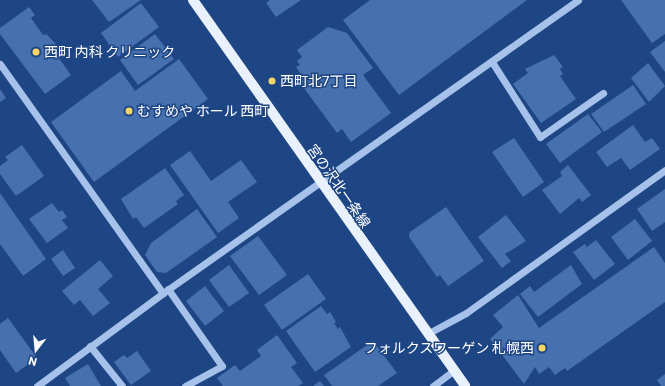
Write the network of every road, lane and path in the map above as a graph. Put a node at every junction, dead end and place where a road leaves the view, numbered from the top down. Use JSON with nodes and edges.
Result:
{"nodes":[{"id":1,"x":193,"y":0,"type":"edge"},
{"id":2,"x":578,"y":0,"type":"edge"},
{"id":3,"x":492,"y":62,"type":"junction"},
{"id":4,"x":0,"y":64,"type":"edge"},
{"id":5,"x":604,"y":93,"type":"dead end"},
{"id":6,"x":665,"y":170,"type":"edge"},
{"id":7,"x":320,"y":182,"type":"junction"},
{"id":8,"x":165,"y":291,"type":"junction"},
{"id":9,"x":427,"y":334,"type":"junction"},
{"id":10,"x":90,"y":346,"type":"junction"},
{"id":11,"x":453,"y":371,"type":"junction"},
{"id":12,"x":37,"y":386,"type":"edge"},
{"id":13,"x":122,"y":386,"type":"edge"},
{"id":14,"x":185,"y":386,"type":"edge"},
{"id":15,"x":433,"y":386,"type":"edge"},
{"id":16,"x":465,"y":386,"type":"edge"}],
"edges":[{"from":1,"to":7,"type":"main road","name":"宮の沢北一条線"},
{"from":2,"to":3,"type":"street"},
{"from":3,"to":5,"type":"street"},
{"from":3,"to":7,"type":"street"},
{"from":4,"to":8,"type":"street"},
{"from":6,"to":9,"type":"street"},
{"from":7,"to":8,"type":"street"},
{"from":7,"to":9,"type":"main road","name":"宮の沢北一条線"},
{"from":8,"to":10,"type":"street"},
{"from":8,"to":14,"type":"street"},
{"from":9,"to":11,"type":"main road","name":"宮の沢北一条線"},
{"from":10,"to":12,"type":"street"},
{"from":10,"to":13,"type":"street"},
{"from":11,"to":15,"type":"street"},
{"from":11,"to":16,"type":"main road","name":"宮の沢北一条線"}]}
